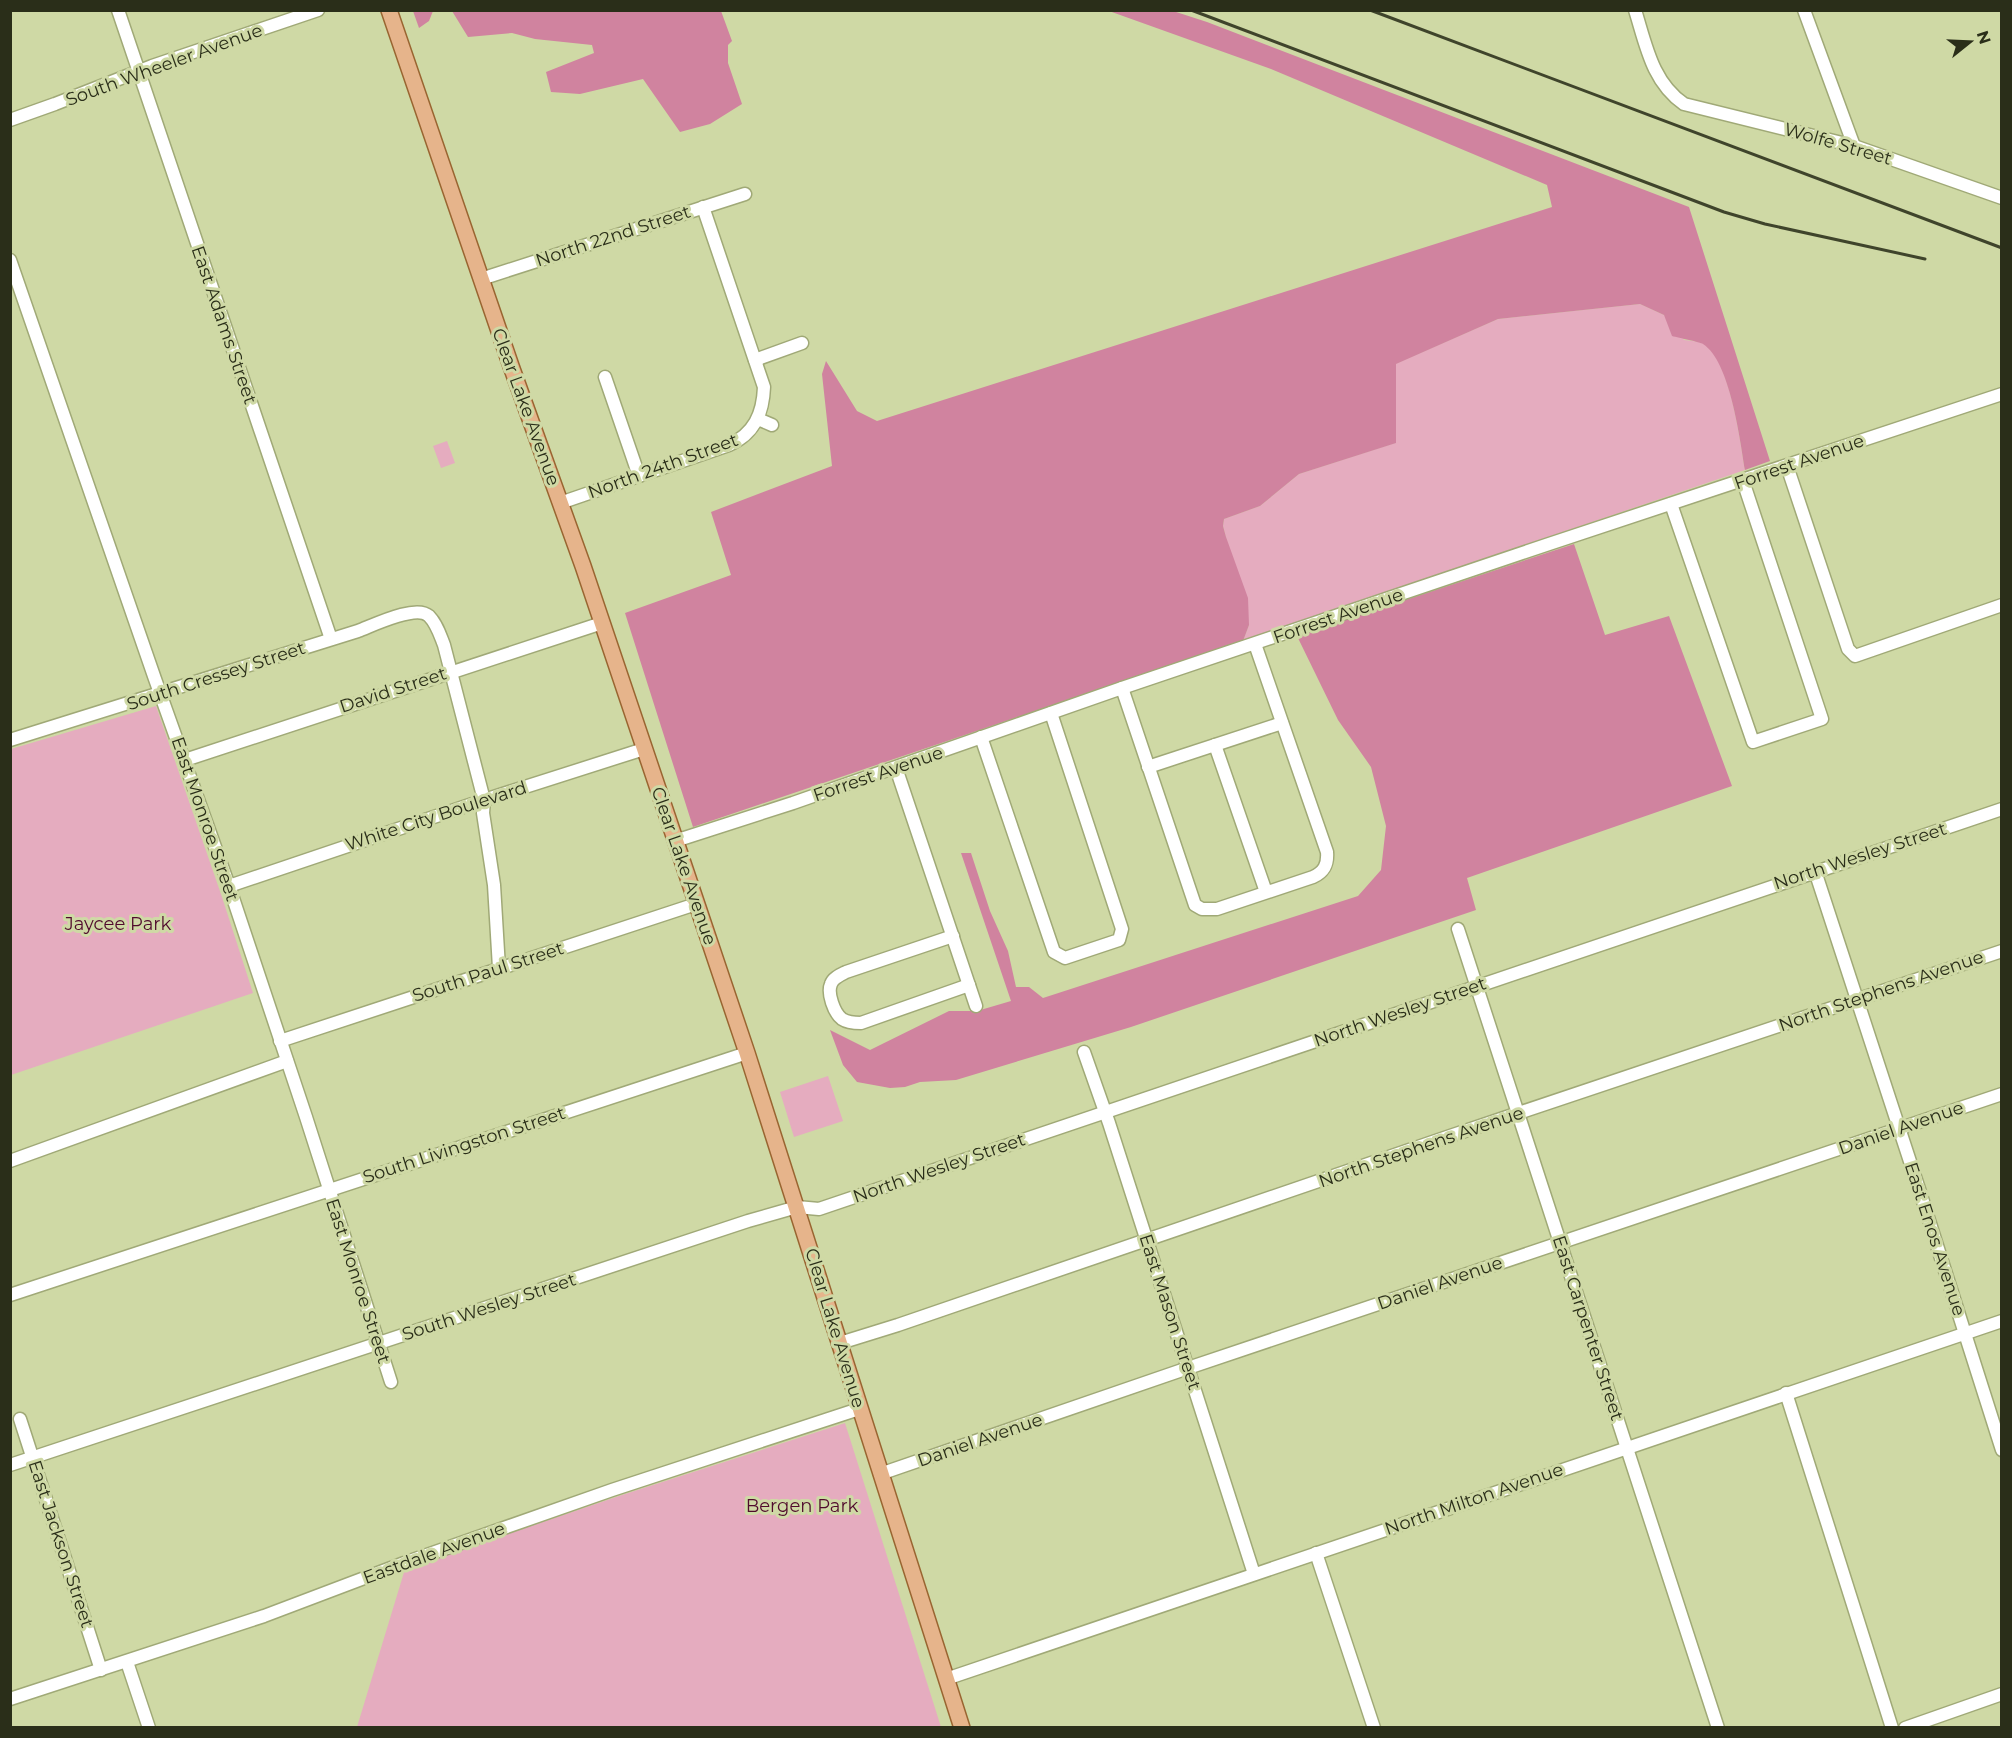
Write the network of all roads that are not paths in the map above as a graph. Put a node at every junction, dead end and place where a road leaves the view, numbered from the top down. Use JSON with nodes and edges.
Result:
{"nodes":[{"id":1,"x":118,"y":10,"type":"edge"},
{"id":2,"x":318,"y":10,"type":"edge"},
{"id":3,"x":389,"y":10,"type":"edge"},
{"id":4,"x":1635,"y":10,"type":"edge"},
{"id":5,"x":1804,"y":10,"type":"edge"},
{"id":6,"x":138,"y":72,"type":"junction"},
{"id":7,"x":10,"y":120,"type":"edge"},
{"id":8,"x":1854,"y":146,"type":"junction"},
{"id":9,"x":746,"y":194,"type":"dead end"},
{"id":10,"x":2001,"y":198,"type":"edge"},
{"id":11,"x":703,"y":207,"type":"junction"},
{"id":12,"x":10,"y":260,"type":"edge"},
{"id":13,"x":481,"y":279,"type":"junction"},
{"id":14,"x":802,"y":343,"type":"dead end"},
{"id":15,"x":755,"y":360,"type":"junction"},
{"id":16,"x":605,"y":377,"type":"dead end"},
{"id":17,"x":2001,"y":394,"type":"edge"},
{"id":18,"x":758,"y":419,"type":"junction"},
{"id":19,"x":772,"y":425,"type":"dead end"},
{"id":20,"x":1787,"y":466,"type":"junction"},
{"id":21,"x":639,"y":476,"type":"junction"},
{"id":22,"x":1743,"y":481,"type":"junction"},
{"id":23,"x":560,"y":503,"type":"junction"},
{"id":24,"x":1671,"y":504,"type":"junction"},
{"id":25,"x":2001,"y":605,"type":"edge"},
{"id":26,"x":602,"y":622,"type":"junction"},
{"id":27,"x":331,"y":639,"type":"junction"},
{"id":28,"x":1255,"y":644,"type":"junction"},
{"id":29,"x":451,"y":671,"type":"junction"},
{"id":30,"x":1122,"y":688,"type":"junction"},
{"id":31,"x":161,"y":694,"type":"junction"},
{"id":32,"x":1051,"y":713,"type":"junction"},
{"id":33,"x":1282,"y":723,"type":"junction"},
{"id":34,"x":981,"y":737,"type":"junction"},
{"id":35,"x":10,"y":740,"type":"edge"},
{"id":36,"x":1215,"y":745,"type":"junction"},
{"id":37,"x":644,"y":749,"type":"junction"},
{"id":38,"x":184,"y":760,"type":"junction"},
{"id":39,"x":1148,"y":767,"type":"junction"},
{"id":40,"x":896,"y":768,"type":"junction"},
{"id":41,"x":484,"y":800,"type":"junction"},
{"id":42,"x":2001,"y":809,"type":"edge"},
{"id":43,"x":675,"y":841,"type":"junction"},
{"id":44,"x":1815,"y":871,"type":"junction"},
{"id":45,"x":229,"y":886,"type":"junction"},
{"id":46,"x":1266,"y":892,"type":"junction"},
{"id":47,"x":696,"y":904,"type":"junction"},
{"id":48,"x":1458,"y":929,"type":"dead end"},
{"id":49,"x":953,"y":936,"type":"junction"},
{"id":50,"x":2001,"y":951,"type":"edge"},
{"id":51,"x":499,"y":968,"type":"junction"},
{"id":52,"x":969,"y":985,"type":"junction"},
{"id":53,"x":1476,"y":986,"type":"junction"},
{"id":54,"x":1856,"y":999,"type":"junction"},
{"id":55,"x":976,"y":1006,"type":"dead end"},
{"id":56,"x":280,"y":1041,"type":"junction"},
{"id":57,"x":1084,"y":1052,"type":"dead end"},
{"id":58,"x":747,"y":1053,"type":"junction"},
{"id":59,"x":287,"y":1061,"type":"junction"},
{"id":60,"x":2001,"y":1094,"type":"edge"},
{"id":61,"x":1105,"y":1112,"type":"junction"},
{"id":62,"x":1518,"y":1114,"type":"junction"},
{"id":63,"x":1899,"y":1128,"type":"junction"},
{"id":64,"x":10,"y":1161,"type":"edge"},
{"id":65,"x":329,"y":1189,"type":"junction"},
{"id":66,"x":797,"y":1207,"type":"junction"},
{"id":67,"x":1147,"y":1240,"type":"junction"},
{"id":68,"x":1560,"y":1242,"type":"junction"},
{"id":69,"x":10,"y":1295,"type":"edge"},
{"id":70,"x":2001,"y":1321,"type":"edge"},
{"id":71,"x":1965,"y":1333,"type":"junction"},
{"id":72,"x":840,"y":1343,"type":"junction"},
{"id":73,"x":378,"y":1344,"type":"junction"},
{"id":74,"x":1188,"y":1368,"type":"junction"},
{"id":75,"x":392,"y":1382,"type":"dead end"},
{"id":76,"x":1786,"y":1393,"type":"junction"},
{"id":77,"x":859,"y":1409,"type":"junction"},
{"id":78,"x":20,"y":1419,"type":"dead end"},
{"id":79,"x":1626,"y":1447,"type":"junction"},
{"id":80,"x":2001,"y":1450,"type":"edge"},
{"id":81,"x":33,"y":1457,"type":"junction"},
{"id":82,"x":10,"y":1465,"type":"edge"},
{"id":83,"x":880,"y":1474,"type":"junction"},
{"id":84,"x":1316,"y":1553,"type":"junction"},
{"id":85,"x":1254,"y":1574,"type":"junction"},
{"id":86,"x":127,"y":1662,"type":"junction"},
{"id":87,"x":101,"y":1670,"type":"junction"},
{"id":88,"x":946,"y":1679,"type":"junction"},
{"id":89,"x":2001,"y":1694,"type":"edge"},
{"id":90,"x":10,"y":1700,"type":"edge"},
{"id":91,"x":149,"y":1728,"type":"edge"},
{"id":92,"x":962,"y":1728,"type":"edge"},
{"id":93,"x":1374,"y":1728,"type":"edge"},
{"id":94,"x":1718,"y":1728,"type":"edge"},
{"id":95,"x":1892,"y":1728,"type":"edge"},
{"id":96,"x":1905,"y":1728,"type":"edge"}],
"edges":[{"from":1,"to":6,"type":"street","name":"East Adams Street"},
{"from":2,"to":6,"type":"street","name":"South Wheeler Avenue"},
{"from":3,"to":13,"type":"main road","name":"Clear Lake Avenue"},
{"from":4,"to":8,"type":"street","name":"Wolfe Street"},
{"from":5,"to":8,"type":"street"},
{"from":6,"to":7,"type":"street","name":"South Wheeler Avenue"},
{"from":6,"to":27,"type":"street","name":"East Adams Street"},
{"from":8,"to":10,"type":"street","name":"Wolfe Street"},
{"from":9,"to":11,"type":"street","name":"North 22nd Street"},
{"from":11,"to":13,"type":"street","name":"North 22nd Street"},
{"from":11,"to":15,"type":"street"},
{"from":12,"to":31,"type":"street","name":"East Monroe Street"},
{"from":13,"to":23,"type":"main road","name":"Clear Lake Avenue"},
{"from":14,"to":15,"type":"street"},
{"from":15,"to":18,"type":"street"},
{"from":16,"to":21,"type":"street"},
{"from":17,"to":20,"type":"street","name":"Forrest Avenue"},
{"from":18,"to":19,"type":"street"},
{"from":18,"to":21,"type":"street","name":"North 24th Street"},
{"from":20,"to":22,"type":"street","name":"Forrest Avenue"},
{"from":20,"to":25,"type":"street"},
{"from":21,"to":23,"type":"street","name":"North 24th Street"},
{"from":22,"to":24,"type":"street","name":"Forrest Avenue"},
{"from":22,"to":24,"type":"street"},
{"from":23,"to":26,"type":"main road","name":"Clear Lake Avenue"},
{"from":24,"to":28,"type":"street","name":"Forrest Avenue"},
{"from":26,"to":29,"type":"street","name":"David Street"},
{"from":26,"to":37,"type":"main road","name":"Clear Lake Avenue"},
{"from":27,"to":29,"type":"street","name":"South Cressey Street"},
{"from":27,"to":31,"type":"street","name":"South Cressey Street"},
{"from":28,"to":30,"type":"street","name":"Forrest Avenue"},
{"from":28,"to":33,"type":"street"},
{"from":29,"to":38,"type":"street","name":"David Street"},
{"from":29,"to":41,"type":"street"},
{"from":30,"to":32,"type":"street","name":"Forrest Avenue"},
{"from":30,"to":39,"type":"street"},
{"from":31,"to":35,"type":"street","name":"South Cressey Street"},
{"from":31,"to":38,"type":"street","name":"East Monroe Street"},
{"from":32,"to":34,"type":"street","name":"Forrest Avenue"},
{"from":32,"to":34,"type":"street"},
{"from":33,"to":36,"type":"street"},
{"from":33,"to":46,"type":"street"},
{"from":34,"to":40,"type":"street","name":"Forrest Avenue"},
{"from":36,"to":39,"type":"street"},
{"from":36,"to":46,"type":"street"},
{"from":37,"to":41,"type":"street","name":"White City Boulevard"},
{"from":37,"to":43,"type":"main road","name":"Clear Lake Avenue"},
{"from":38,"to":45,"type":"street","name":"East Monroe Street"},
{"from":39,"to":46,"type":"street"},
{"from":40,"to":43,"type":"street","name":"Forrest Avenue"},
{"from":40,"to":49,"type":"street"},
{"from":41,"to":45,"type":"street","name":"White City Boulevard"},
{"from":41,"to":51,"type":"street"},
{"from":42,"to":44,"type":"street","name":"North Wesley Street"},
{"from":43,"to":47,"type":"main road","name":"Clear Lake Avenue"},
{"from":44,"to":53,"type":"street","name":"North Wesley Street"},
{"from":44,"to":54,"type":"street","name":"East Enos Avenue"},
{"from":45,"to":56,"type":"street","name":"East Monroe Street"},
{"from":47,"to":51,"type":"street","name":"South Paul Street"},
{"from":47,"to":58,"type":"main road","name":"Clear Lake Avenue"},
{"from":48,"to":53,"type":"street","name":"East Carpenter Street"},
{"from":49,"to":52,"type":"street"},
{"from":49,"to":52,"type":"street"},
{"from":50,"to":54,"type":"street","name":"North Stephens Avenue"},
{"from":51,"to":56,"type":"street","name":"South Paul Street"},
{"from":52,"to":55,"type":"street"},
{"from":53,"to":61,"type":"street","name":"North Wesley Street"},
{"from":53,"to":62,"type":"street","name":"East Carpenter Street"},
{"from":54,"to":62,"type":"street","name":"North Stephens Avenue"},
{"from":54,"to":63,"type":"street","name":"East Enos Avenue"},
{"from":56,"to":59,"type":"street","name":"East Monroe Street"},
{"from":57,"to":61,"type":"street","name":"East Mason Street"},
{"from":58,"to":65,"type":"street","name":"South Livingston Street"},
{"from":58,"to":66,"type":"main road","name":"Clear Lake Avenue"},
{"from":59,"to":64,"type":"street"},
{"from":59,"to":65,"type":"street","name":"East Monroe Street"},
{"from":60,"to":63,"type":"street","name":"Daniel Avenue"},
{"from":61,"to":66,"type":"street","name":"North Wesley Street"},
{"from":61,"to":67,"type":"street","name":"East Mason Street"},
{"from":62,"to":67,"type":"street","name":"North Stephens Avenue"},
{"from":62,"to":68,"type":"street","name":"East Carpenter Street"},
{"from":63,"to":68,"type":"street","name":"Daniel Avenue"},
{"from":63,"to":71,"type":"street","name":"East Enos Avenue"},
{"from":65,"to":69,"type":"street","name":"South Livingston Street"},
{"from":65,"to":73,"type":"street","name":"East Monroe Street"},
{"from":66,"to":72,"type":"main road","name":"Clear Lake Avenue"},
{"from":66,"to":73,"type":"street","name":"South Wesley Street"},
{"from":67,"to":72,"type":"street","name":"North Stephens Avenue"},
{"from":67,"to":74,"type":"street","name":"East Mason Street"},
{"from":68,"to":74,"type":"street","name":"Daniel Avenue"},
{"from":68,"to":79,"type":"street","name":"East Carpenter Street"},
{"from":70,"to":71,"type":"street","name":"North Milton Avenue"},
{"from":71,"to":76,"type":"street","name":"North Milton Avenue"},
{"from":71,"to":80,"type":"street","name":"East Enos Avenue"},
{"from":72,"to":77,"type":"main road","name":"Clear Lake Avenue"},
{"from":73,"to":75,"type":"street","name":"East Monroe Street"},
{"from":73,"to":81,"type":"street","name":"South Wesley Street"},
{"from":74,"to":83,"type":"street","name":"Daniel Avenue"},
{"from":74,"to":85,"type":"street","name":"East Mason Street"},
{"from":76,"to":79,"type":"street","name":"North Milton Avenue"},
{"from":76,"to":95,"type":"street"},
{"from":77,"to":83,"type":"main road","name":"Clear Lake Avenue"},
{"from":77,"to":86,"type":"street","name":"Eastdale Avenue"},
{"from":78,"to":81,"type":"street","name":"East Jackson Street"},
{"from":79,"to":84,"type":"street","name":"North Milton Avenue"},
{"from":79,"to":94,"type":"street","name":"East Carpenter Street"},
{"from":81,"to":82,"type":"street","name":"South Wesley Street"},
{"from":81,"to":87,"type":"street","name":"East Jackson Street"},
{"from":83,"to":88,"type":"main road","name":"Clear Lake Avenue"},
{"from":84,"to":85,"type":"street","name":"North Milton Avenue"},
{"from":84,"to":93,"type":"street"},
{"from":85,"to":88,"type":"street","name":"North Milton Avenue"},
{"from":86,"to":87,"type":"street","name":"Eastdale Avenue"},
{"from":86,"to":91,"type":"street"},
{"from":87,"to":90,"type":"street","name":"Eastdale Avenue"},
{"from":88,"to":92,"type":"main road","name":"Clear Lake Avenue"},
{"from":89,"to":96,"type":"street"}]}
